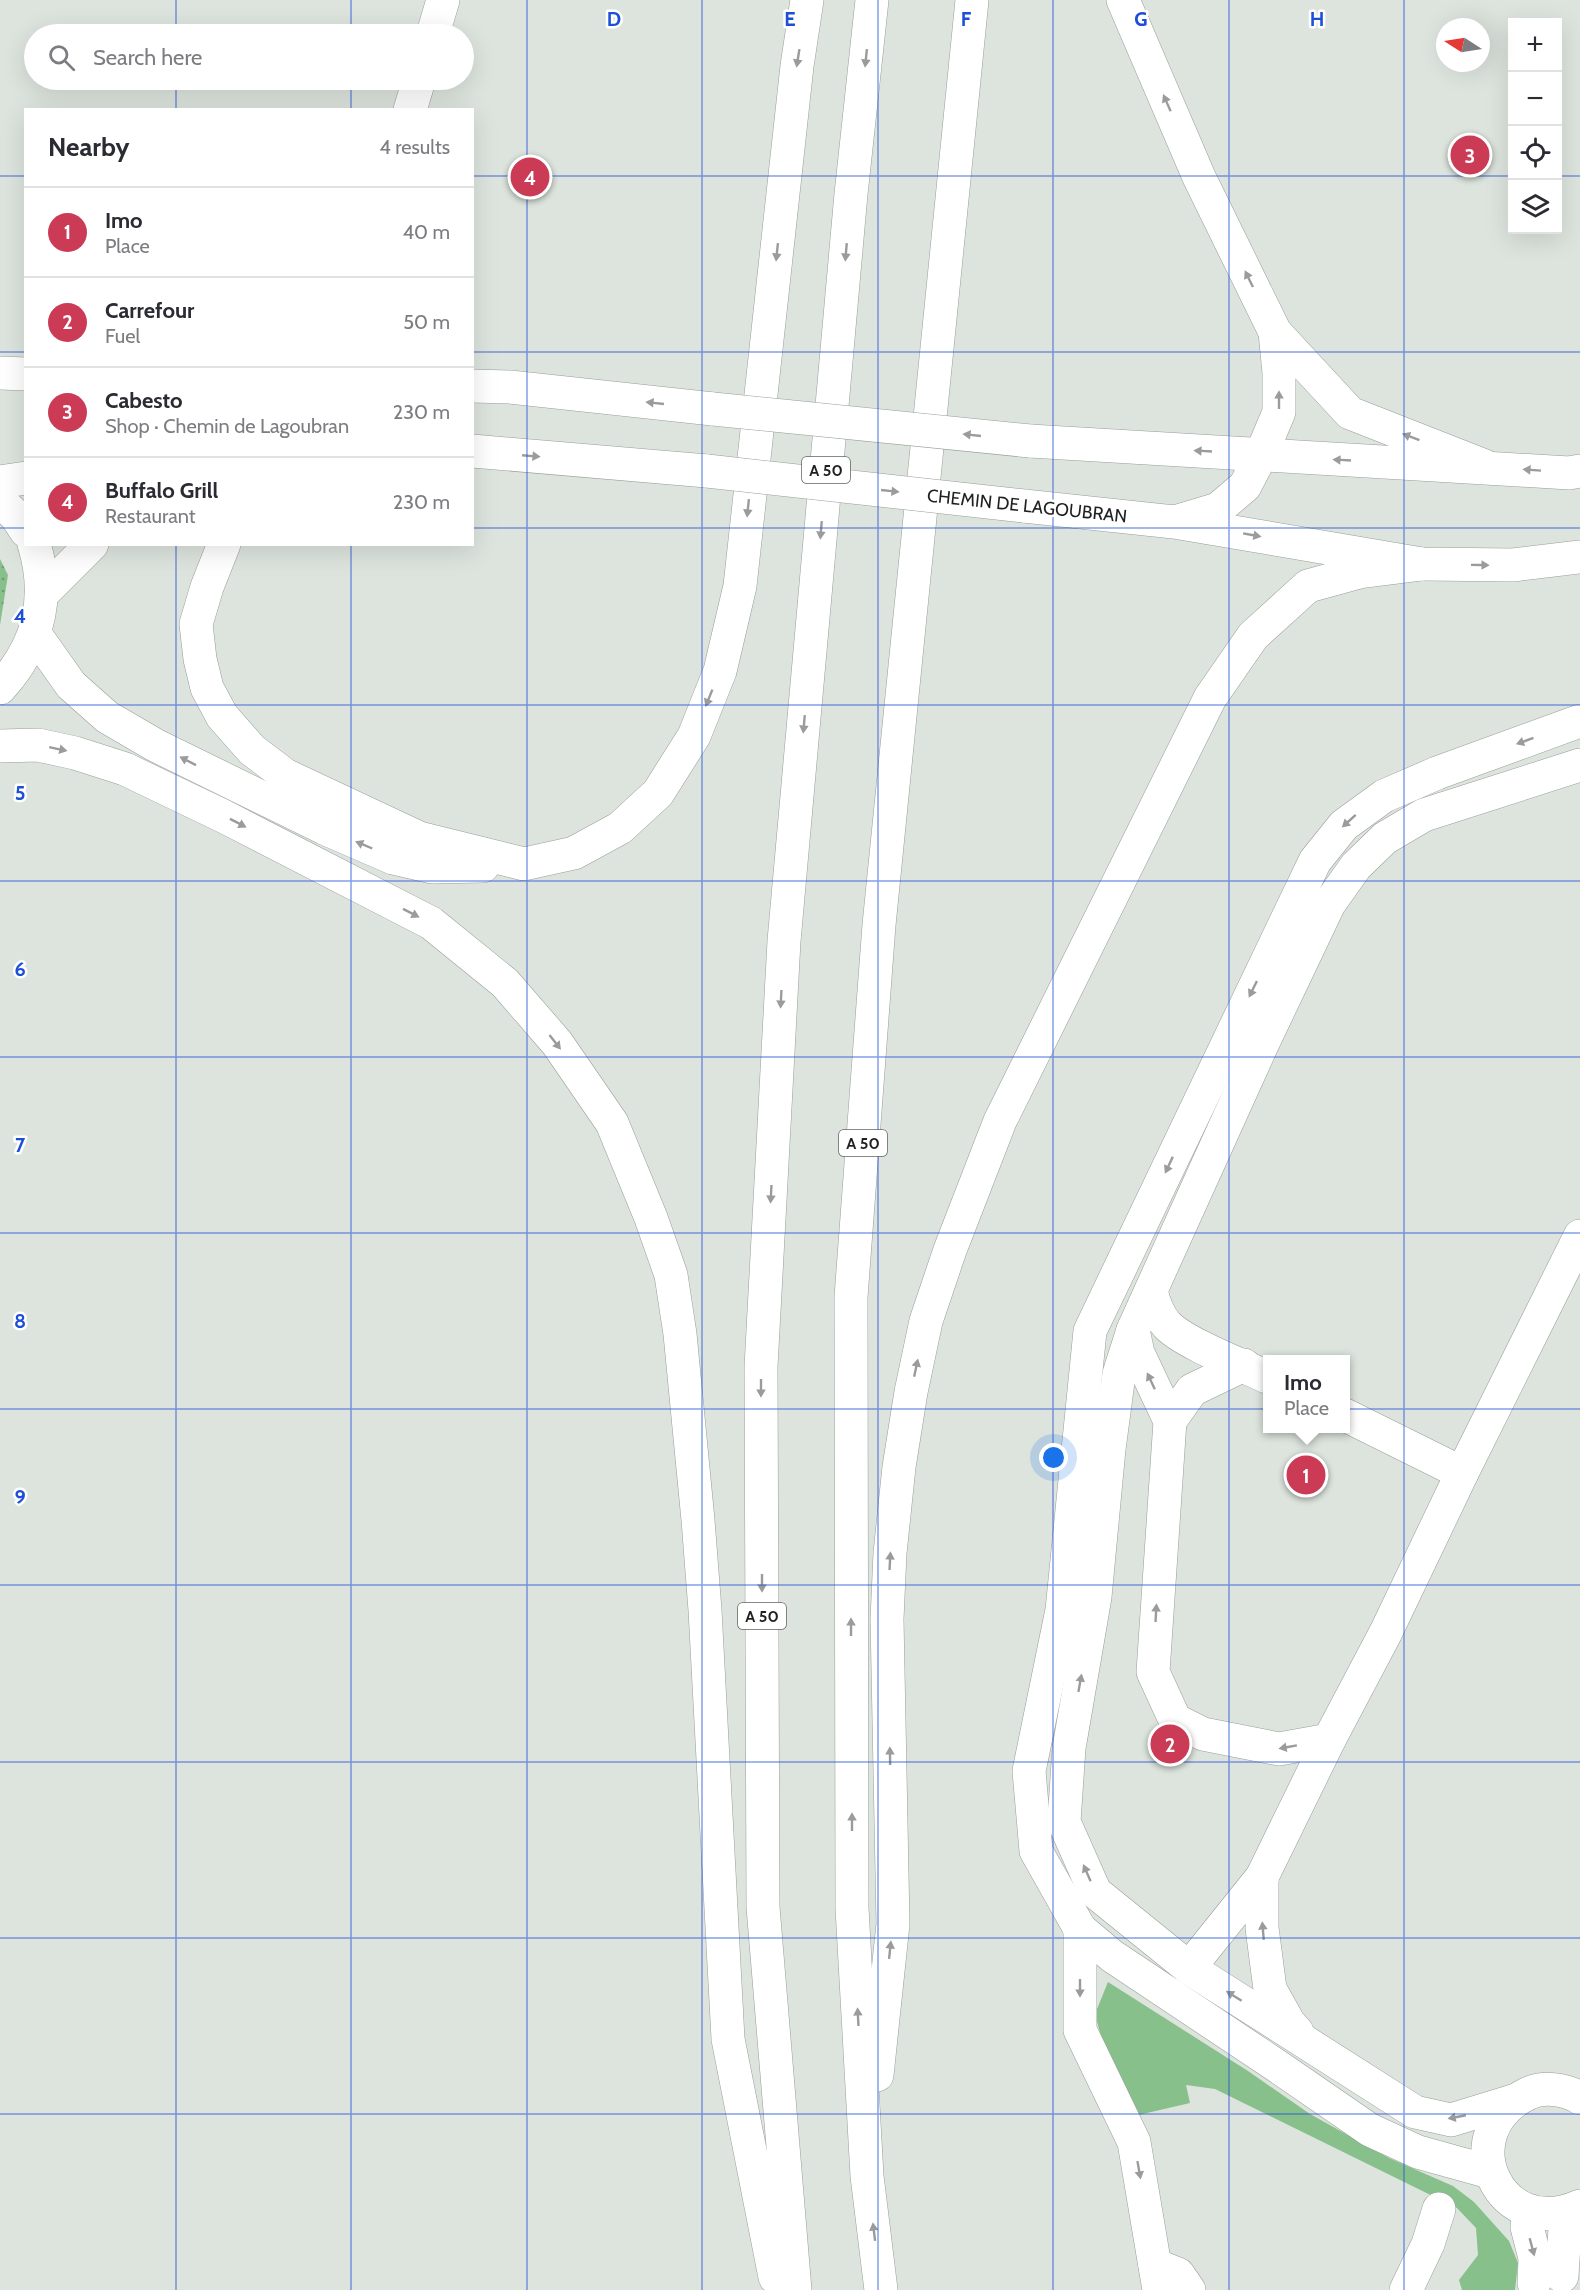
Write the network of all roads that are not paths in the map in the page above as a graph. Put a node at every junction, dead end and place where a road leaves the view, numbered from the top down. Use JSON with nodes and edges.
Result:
{"nodes":[{"id":1,"x":443,"y":0,"type":"edge"},
{"id":2,"x":807,"y":0,"type":"edge"},
{"id":3,"x":872,"y":0,"type":"edge"},
{"id":4,"x":972,"y":0,"type":"edge"},
{"id":5,"x":1123,"y":0,"type":"edge"},
{"id":6,"x":436,"y":24,"type":"edge"},
{"id":7,"x":416,"y":90,"type":"edge"},
{"id":8,"x":411,"y":108,"type":"edge"},
{"id":9,"x":1275,"y":332,"type":"junction"},
{"id":10,"x":0,"y":373,"type":"edge"},
{"id":11,"x":24,"y":375,"type":"edge"},
{"id":12,"x":474,"y":386,"type":"edge"},
{"id":13,"x":474,"y":451,"type":"edge"},
{"id":14,"x":1261,"y":455,"type":"junction"},
{"id":15,"x":1485,"y":466,"type":"junction"},
{"id":16,"x":1580,"y":471,"type":"edge"},
{"id":17,"x":24,"y":478,"type":"edge"},
{"id":18,"x":0,"y":482,"type":"edge"},
{"id":19,"x":0,"y":501,"type":"edge"},
{"id":20,"x":1174,"y":522,"type":"junction"},
{"id":21,"x":24,"y":528,"type":"edge"},
{"id":22,"x":35,"y":546,"type":"edge"},
{"id":23,"x":90,"y":546,"type":"edge"},
{"id":24,"x":224,"y":546,"type":"edge"},
{"id":25,"x":1580,"y":557,"type":"edge"},
{"id":26,"x":1422,"y":564,"type":"junction"},
{"id":27,"x":42,"y":594,"type":"junction"},
{"id":28,"x":35,"y":634,"type":"junction"},
{"id":29,"x":0,"y":688,"type":"edge"},
{"id":30,"x":1580,"y":721,"type":"edge"},
{"id":31,"x":0,"y":746,"type":"edge"},
{"id":32,"x":1580,"y":765,"type":"edge"},
{"id":33,"x":524,"y":864,"type":"junction"},
{"id":34,"x":1580,"y":1236,"type":"edge"},
{"id":35,"x":1151,"y":1291,"type":"junction"},
{"id":36,"x":1133,"y":1330,"type":"junction"},
{"id":37,"x":1256,"y":1371,"type":"edge"},
{"id":38,"x":1350,"y":1417,"type":"edge"},
{"id":39,"x":1170,"y":1421,"type":"junction"},
{"id":40,"x":1462,"y":1473,"type":"junction"},
{"id":41,"x":1329,"y":1740,"type":"junction"},
{"id":42,"x":1262,"y":1877,"type":"junction"},
{"id":43,"x":1080,"y":1929,"type":"junction"},
{"id":44,"x":1189,"y":1968,"type":"junction"},
{"id":45,"x":1305,"y":2041,"type":"junction"},
{"id":46,"x":1580,"y":2098,"type":"edge"},
{"id":47,"x":1513,"y":2101,"type":"junction"},
{"id":48,"x":1490,"y":2172,"type":"junction"},
{"id":49,"x":867,"y":2176,"type":"junction"},
{"id":50,"x":1438,"y":2209,"type":"dead end"},
{"id":51,"x":1573,"y":2210,"type":"edge"},
{"id":52,"x":1529,"y":2212,"type":"junction"},
{"id":53,"x":1157,"y":2277,"type":"edge"},
{"id":54,"x":778,"y":2290,"type":"edge"},
{"id":55,"x":795,"y":2290,"type":"edge"},
{"id":56,"x":881,"y":2290,"type":"edge"},
{"id":57,"x":1189,"y":2290,"type":"edge"},
{"id":58,"x":1406,"y":2290,"type":"edge"}],
"edges":[{"from":1,"to":6,"type":"main road"},
{"from":2,"to":33,"type":"main road","one_way":true},
{"from":3,"to":55,"type":"main road","number":"A 50","one_way":true},
{"from":49,"to":4,"type":"main road","number":"A 50","one_way":true},
{"from":9,"to":5,"type":"main road","one_way":true},
{"from":7,"to":8,"type":"main road"},
{"from":14,"to":9,"type":"main road","one_way":true},
{"from":15,"to":9,"type":"main road","one_way":true},
{"from":10,"to":11,"type":"main road"},
{"from":14,"to":12,"type":"main road","one_way":true,"bridge":true},
{"from":13,"to":20,"type":"main road","name":"CHEMIN DE LAGOUBRAN","one_way":true,"bridge":true},
{"from":15,"to":14,"type":"main road","one_way":true},
{"from":14,"to":20,"type":"main road"},
{"from":16,"to":15,"type":"main road","one_way":true},
{"from":17,"to":18,"type":"main road"},
{"from":19,"to":21,"type":"main road"},
{"from":20,"to":26,"type":"main road","name":"CHEMIN DE LAGOUBRAN","one_way":true},
{"from":22,"to":27,"type":"main road"},
{"from":23,"to":27,"type":"main road"},
{"from":24,"to":33,"type":"main road"},
{"from":26,"to":25,"type":"main road","name":"CHEMIN DE LAGOUBRAN","one_way":true},
{"from":49,"to":26,"type":"main road","one_way":true},
{"from":27,"to":28,"type":"main road"},
{"from":28,"to":29,"type":"main road"},
{"from":33,"to":28,"type":"main road","one_way":true},
{"from":30,"to":43,"type":"main road","one_way":true},
{"from":31,"to":54,"type":"main road","one_way":true},
{"from":32,"to":35,"type":"main road"},
{"from":34,"to":40,"type":"main road"},
{"from":35,"to":36,"type":"main road"},
{"from":35,"to":37,"type":"main road"},
{"from":39,"to":36,"type":"main road","one_way":true},
{"from":44,"to":36,"type":"main road","one_way":true},
{"from":37,"to":39,"type":"main road"},
{"from":38,"to":40,"type":"main road"},
{"from":41,"to":39,"type":"main road","one_way":true},
{"from":40,"to":41,"type":"main road"},
{"from":41,"to":42,"type":"main road"},
{"from":42,"to":44,"type":"main road"},
{"from":45,"to":42,"type":"main road","one_way":true},
{"from":43,"to":48,"type":"main road"},
{"from":43,"to":53,"type":"main road","one_way":true},
{"from":45,"to":44,"type":"main road","one_way":true},
{"from":47,"to":45,"type":"main road","one_way":true},
{"from":46,"to":47,"type":"main road"},
{"from":47,"to":48,"type":"main road"},
{"from":48,"to":52,"type":"main road"},
{"from":56,"to":49,"type":"main road","number":"A 50","one_way":true},
{"from":50,"to":58,"type":"main road"},
{"from":51,"to":52,"type":"main road"},
{"from":52,"to":51,"type":"main road","one_way":true},
{"from":53,"to":57,"type":"main road"}]}
